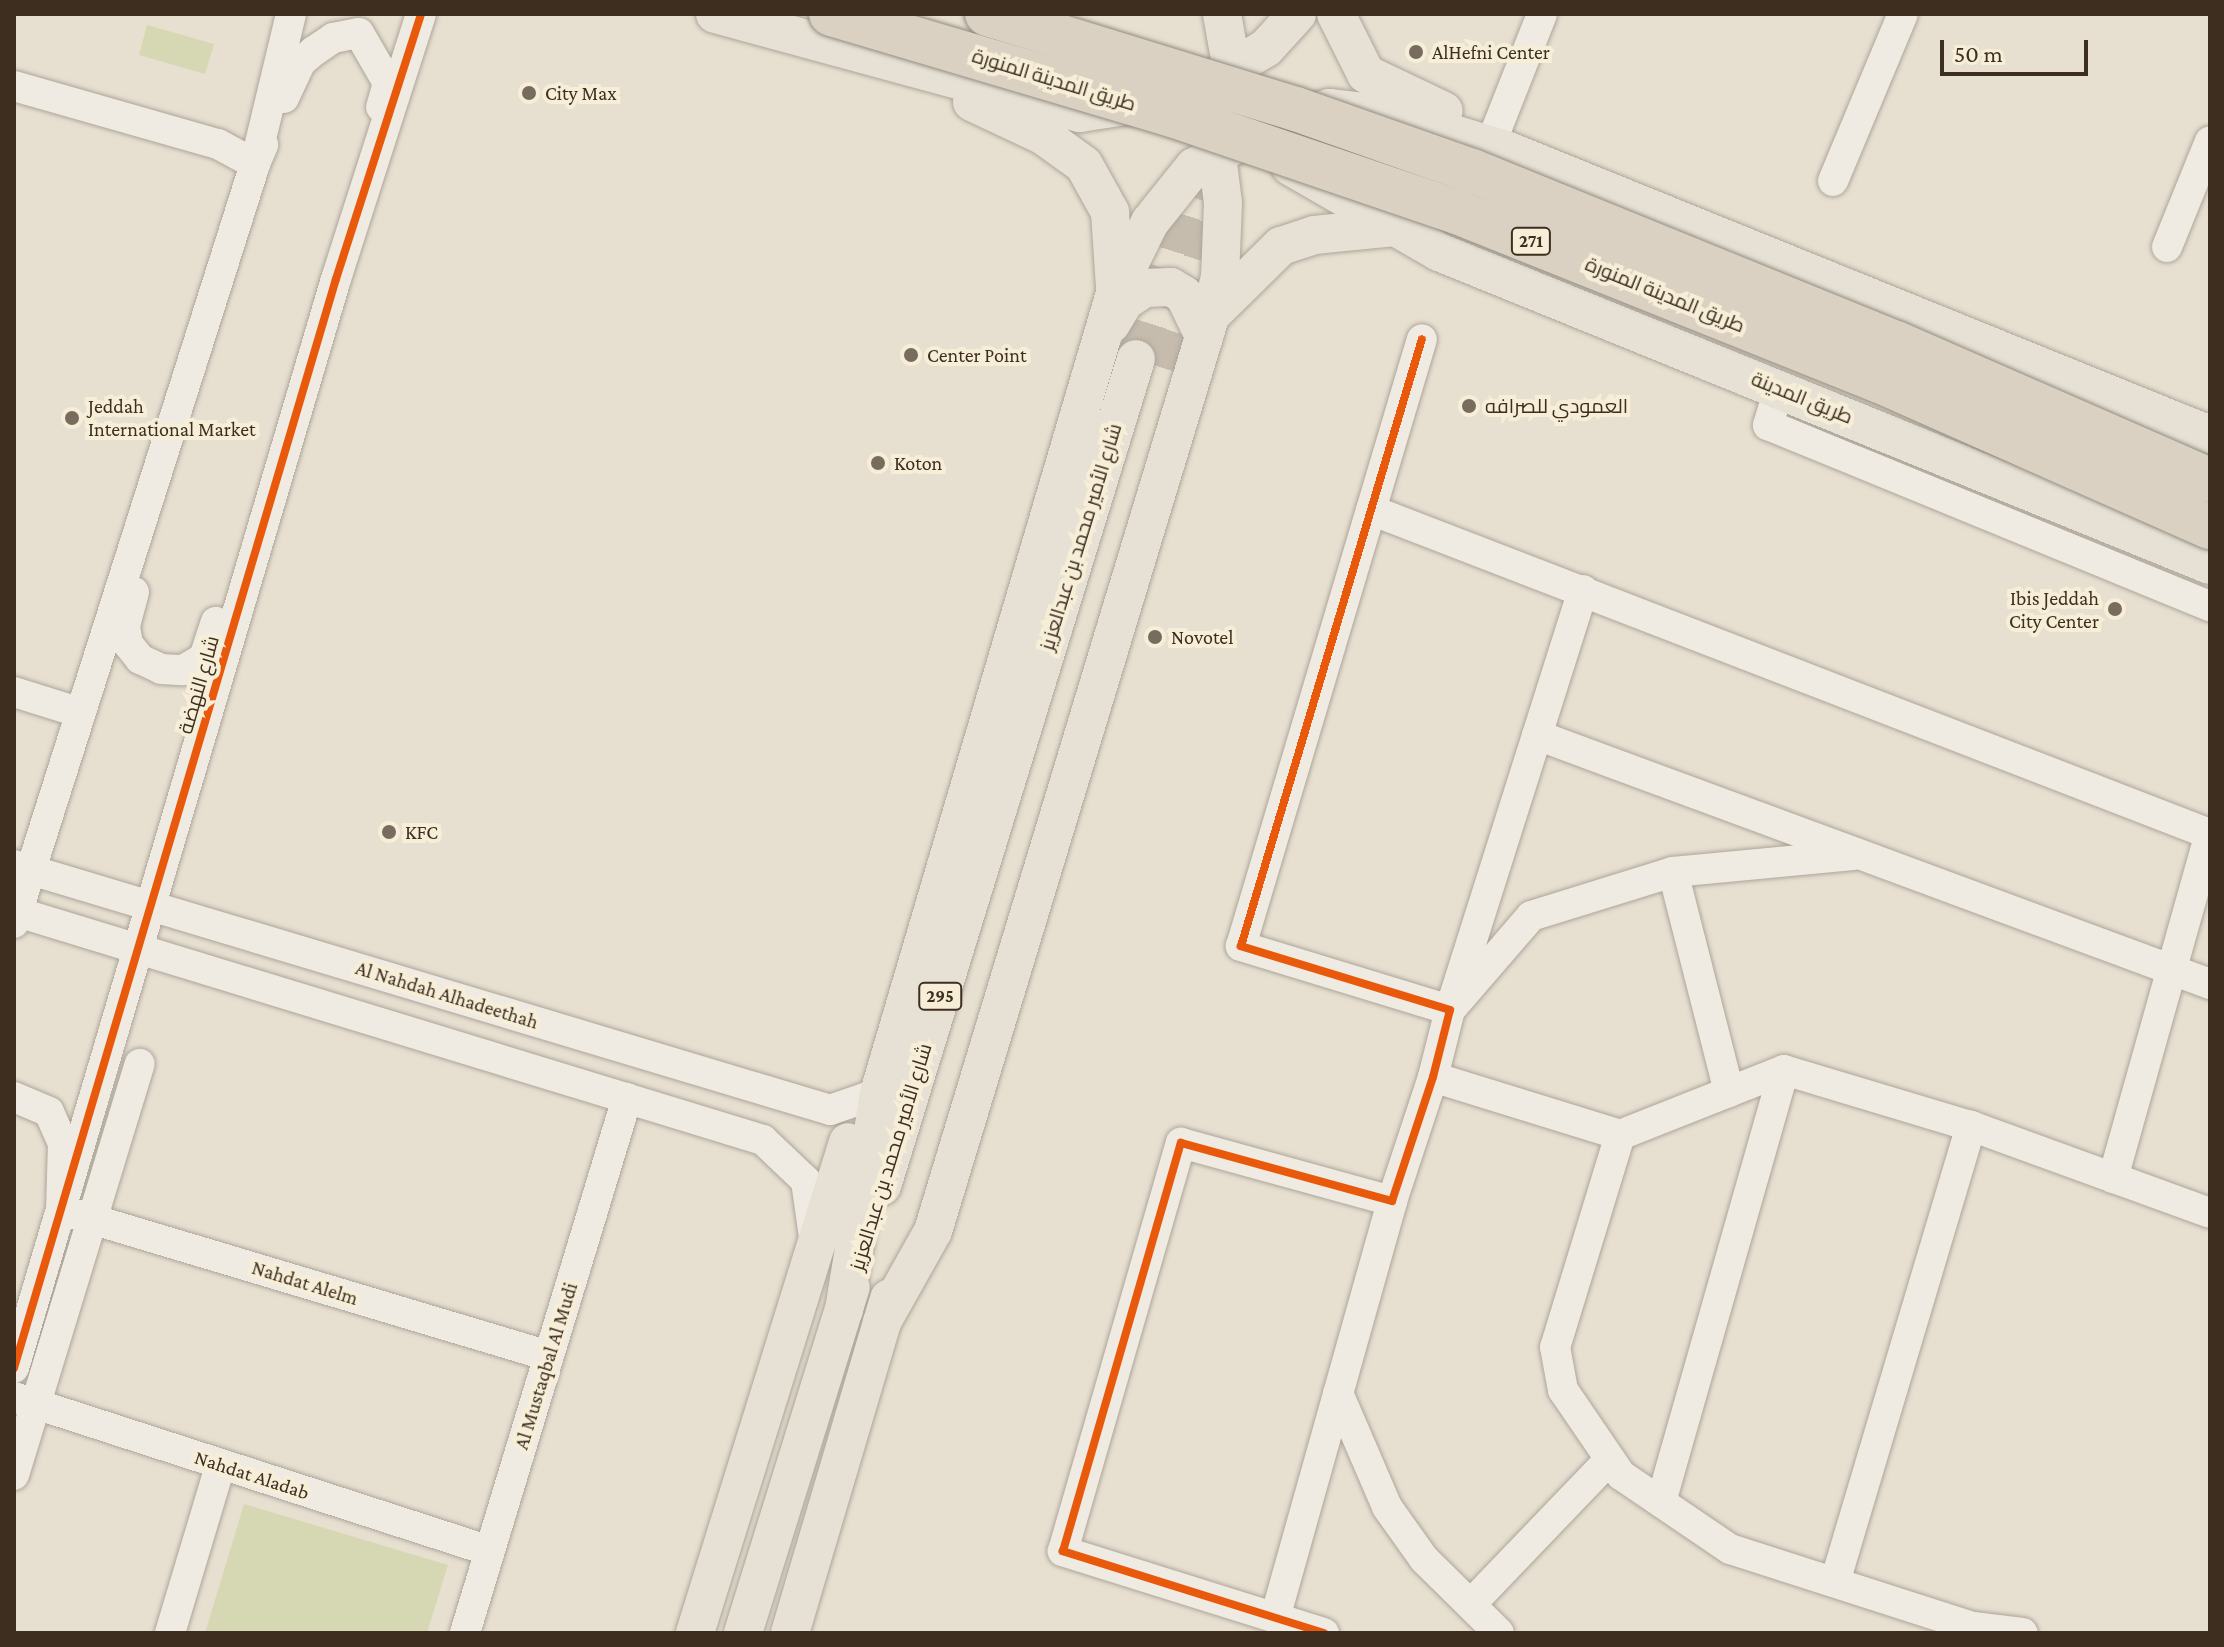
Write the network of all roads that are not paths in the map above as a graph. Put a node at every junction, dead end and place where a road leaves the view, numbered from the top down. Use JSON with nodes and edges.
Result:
{"nodes":[{"id":1,"x":291,"y":14,"type":"edge"},
{"id":2,"x":421,"y":14,"type":"edge"},
{"id":3,"x":715,"y":14,"type":"edge"},
{"id":4,"x":831,"y":14,"type":"edge"},
{"id":5,"x":987,"y":14,"type":"edge"},
{"id":6,"x":1035,"y":14,"type":"edge"},
{"id":7,"x":1222,"y":14,"type":"edge"},
{"id":8,"x":1297,"y":14,"type":"edge"},
{"id":9,"x":1336,"y":14,"type":"edge"},
{"id":10,"x":1542,"y":14,"type":"edge"},
{"id":11,"x":1903,"y":14,"type":"edge"},
{"id":12,"x":893,"y":64,"type":"junction"},
{"id":13,"x":1232,"y":70,"type":"junction"},
{"id":14,"x":14,"y":86,"type":"edge"},
{"id":15,"x":1195,"y":89,"type":"junction"},
{"id":16,"x":1005,"y":92,"type":"junction"},
{"id":17,"x":1261,"y":131,"type":"junction"},
{"id":18,"x":2210,"y":141,"type":"edge"},
{"id":19,"x":1500,"y":142,"type":"junction"},
{"id":20,"x":1218,"y":152,"type":"junction"},
{"id":21,"x":255,"y":164,"type":"junction"},
{"id":22,"x":1833,"y":181,"type":"dead end"},
{"id":23,"x":1395,"y":227,"type":"junction"},
{"id":24,"x":2167,"y":247,"type":"dead end"},
{"id":25,"x":336,"y":279,"type":"junction"},
{"id":26,"x":1115,"y":293,"type":"junction"},
{"id":27,"x":1207,"y":326,"type":"junction"},
{"id":28,"x":1102,"y":339,"type":"junction"},
{"id":29,"x":1422,"y":339,"type":"dead end"},
{"id":30,"x":1779,"y":389,"type":"junction"},
{"id":31,"x":174,"y":407,"type":"junction"},
{"id":32,"x":2210,"y":435,"type":"edge"},
{"id":33,"x":288,"y":440,"type":"junction"},
{"id":34,"x":2210,"y":480,"type":"edge"},
{"id":35,"x":1371,"y":510,"type":"junction"},
{"id":36,"x":2210,"y":527,"type":"edge"},
{"id":37,"x":2210,"y":565,"type":"edge"},
{"id":38,"x":1583,"y":590,"type":"junction"},
{"id":39,"x":2210,"y":606,"type":"edge"},
{"id":40,"x":14,"y":692,"type":"edge"},
{"id":41,"x":78,"y":712,"type":"junction"},
{"id":42,"x":1537,"y":735,"type":"junction"},
{"id":43,"x":2210,"y":833,"type":"edge"},
{"id":44,"x":1861,"y":854,"type":"junction"},
{"id":45,"x":21,"y":868,"type":"edge"},
{"id":46,"x":1673,"y":872,"type":"junction"},
{"id":47,"x":150,"y":907,"type":"junction"},
{"id":48,"x":19,"y":916,"type":"edge"},
{"id":49,"x":128,"y":946,"type":"junction"},
{"id":50,"x":2168,"y":968,"type":"junction"},
{"id":51,"x":2210,"y":984,"type":"edge"},
{"id":52,"x":1450,"y":1010,"type":"junction"},
{"id":53,"x":140,"y":1064,"type":"dead end"},
{"id":54,"x":1784,"y":1070,"type":"junction"},
{"id":55,"x":1433,"y":1077,"type":"junction"},
{"id":56,"x":1729,"y":1092,"type":"junction"},
{"id":57,"x":879,"y":1093,"type":"junction"},
{"id":58,"x":14,"y":1097,"type":"edge"},
{"id":59,"x":627,"y":1098,"type":"junction"},
{"id":60,"x":1971,"y":1126,"type":"junction"},
{"id":61,"x":1620,"y":1135,"type":"junction"},
{"id":62,"x":2113,"y":1178,"type":"junction"},
{"id":63,"x":1392,"y":1201,"type":"junction"},
{"id":64,"x":61,"y":1210,"type":"junction"},
{"id":65,"x":2210,"y":1213,"type":"edge"},
{"id":66,"x":93,"y":1219,"type":"junction"},
{"id":67,"x":816,"y":1251,"type":"junction"},
{"id":68,"x":844,"y":1310,"type":"junction"},
{"id":69,"x":882,"y":1322,"type":"junction"},
{"id":70,"x":549,"y":1356,"type":"junction"},
{"id":71,"x":14,"y":1368,"type":"edge"},
{"id":72,"x":1338,"y":1393,"type":"junction"},
{"id":73,"x":25,"y":1400,"type":"edge"},
{"id":74,"x":1610,"y":1459,"type":"junction"},
{"id":75,"x":220,"y":1466,"type":"junction"},
{"id":76,"x":14,"y":1475,"type":"edge"},
{"id":77,"x":1661,"y":1502,"type":"junction"},
{"id":78,"x":490,"y":1551,"type":"junction"},
{"id":79,"x":1835,"y":1582,"type":"junction"},
{"id":80,"x":1472,"y":1603,"type":"junction"},
{"id":81,"x":1275,"y":1618,"type":"junction"},
{"id":82,"x":1972,"y":1630,"type":"edge"},
{"id":83,"x":2012,"y":1631,"type":"edge"},
{"id":84,"x":170,"y":1633,"type":"edge"},
{"id":85,"x":465,"y":1633,"type":"edge"},
{"id":86,"x":695,"y":1633,"type":"edge"},
{"id":87,"x":743,"y":1633,"type":"edge"},
{"id":88,"x":790,"y":1633,"type":"edge"},
{"id":89,"x":1324,"y":1633,"type":"edge"},
{"id":90,"x":1499,"y":1633,"type":"edge"}],
"edges":[{"from":1,"to":21,"type":"street"},
{"from":2,"to":25,"type":"street","name":"شارع النهضة"},
{"from":3,"to":12,"type":"main road"},
{"from":4,"to":36,"type":"highway","name":"طريق المدينة المنورة","number":"271","bridge":true},
{"from":5,"to":34,"type":"highway","number":"271","bridge":true},
{"from":6,"to":15,"type":"main road"},
{"from":6,"to":16,"type":"main road"},
{"from":7,"to":13,"type":"main road"},
{"from":8,"to":13,"type":"main road"},
{"from":9,"to":19,"type":"main road"},
{"from":10,"to":19,"type":"street"},
{"from":11,"to":22,"type":"street"},
{"from":12,"to":16,"type":"main road"},
{"from":12,"to":26,"type":"main road"},
{"from":13,"to":15,"type":"main road"},
{"from":13,"to":17,"type":"main road"},
{"from":14,"to":21,"type":"street"},
{"from":15,"to":16,"type":"main road"},
{"from":15,"to":20,"type":"main road"},
{"from":17,"to":19,"type":"main road"},
{"from":17,"to":20,"type":"main road"},
{"from":17,"to":23,"type":"main road"},
{"from":18,"to":24,"type":"street"},
{"from":19,"to":23,"type":"main road"},
{"from":19,"to":32,"type":"main road"},
{"from":20,"to":26,"type":"main road"},
{"from":20,"to":27,"type":"main road"},
{"from":21,"to":25,"type":"street"},
{"from":21,"to":31,"type":"street"},
{"from":23,"to":27,"type":"main road"},
{"from":23,"to":30,"type":"main road","name":"طريق المدينة"},
{"from":25,"to":33,"type":"street","name":"شارع النهضة"},
{"from":26,"to":28,"type":"main road"},
{"from":27,"to":28,"type":"main road"},
{"from":27,"to":69,"type":"main road"},
{"from":28,"to":57,"type":"main road"},
{"from":29,"to":35,"type":"street"},
{"from":30,"to":37,"type":"main road","name":"طريق المدينة"},
{"from":30,"to":39,"type":"street"},
{"from":31,"to":33,"type":"street"},
{"from":31,"to":41,"type":"street"},
{"from":33,"to":47,"type":"street","name":"شارع النهضة"},
{"from":35,"to":38,"type":"street"},
{"from":35,"to":52,"type":"street"},
{"from":38,"to":42,"type":"street"},
{"from":38,"to":43,"type":"street"},
{"from":40,"to":41,"type":"street"},
{"from":41,"to":45,"type":"street"},
{"from":42,"to":44,"type":"street"},
{"from":42,"to":52,"type":"street"},
{"from":43,"to":50,"type":"street"},
{"from":44,"to":46,"type":"street"},
{"from":44,"to":50,"type":"street"},
{"from":45,"to":47,"type":"street","name":"Al Nahdah Alhadeethah"},
{"from":45,"to":48,"type":"street"},
{"from":46,"to":52,"type":"street"},
{"from":46,"to":56,"type":"street"},
{"from":47,"to":49,"type":"street","name":"شارع النهضة"},
{"from":47,"to":57,"type":"street","name":"Al Nahdah Alhadeethah"},
{"from":48,"to":49,"type":"street"},
{"from":49,"to":59,"type":"street"},
{"from":49,"to":64,"type":"street","name":"شارع النهضة"},
{"from":50,"to":51,"type":"street"},
{"from":50,"to":62,"type":"street"},
{"from":52,"to":55,"type":"street"},
{"from":53,"to":66,"type":"street"},
{"from":54,"to":56,"type":"street"},
{"from":54,"to":60,"type":"street"},
{"from":54,"to":77,"type":"street"},
{"from":55,"to":61,"type":"street"},
{"from":55,"to":63,"type":"street"},
{"from":56,"to":61,"type":"street"},
{"from":57,"to":67,"type":"main road"},
{"from":57,"to":68,"type":"main road"},
{"from":58,"to":64,"type":"street"},
{"from":59,"to":67,"type":"street"},
{"from":59,"to":70,"type":"street","name":"Al Mustaqbal Al Mudi"},
{"from":60,"to":62,"type":"street"},
{"from":60,"to":79,"type":"street"},
{"from":61,"to":74,"type":"street"},
{"from":62,"to":65,"type":"street"},
{"from":63,"to":72,"type":"street"},
{"from":63,"to":81,"type":"street"},
{"from":64,"to":66,"type":"street","name":"Nahdat Alelm"},
{"from":64,"to":71,"type":"street","name":"شارع النهضة"},
{"from":66,"to":70,"type":"street","name":"Nahdat Alelm"},
{"from":66,"to":73,"type":"street"},
{"from":67,"to":86,"type":"main road"},
{"from":68,"to":69,"type":"main road","name":"شارع الأمير محمد بن عبدالعزيز","number":"295"},
{"from":68,"to":87,"type":"main road","name":"شارع الأمير محمد بن عبدالعزيز","number":"295"},
{"from":69,"to":88,"type":"main road","name":"شارع الأمير محمد بن عبدالعزيز","number":"295"},
{"from":70,"to":78,"type":"street","name":"Al Mustaqbal Al Mudi"},
{"from":72,"to":80,"type":"street"},
{"from":72,"to":81,"type":"street"},
{"from":73,"to":75,"type":"street","name":"Nahdat Aladab"},
{"from":73,"to":76,"type":"street"},
{"from":74,"to":77,"type":"street"},
{"from":74,"to":80,"type":"street"},
{"from":75,"to":78,"type":"street","name":"Nahdat Aladab"},
{"from":75,"to":84,"type":"street"},
{"from":77,"to":79,"type":"street"},
{"from":78,"to":85,"type":"street","name":"Al Mustaqbal Al Mudi"},
{"from":79,"to":82,"type":"street"},
{"from":80,"to":90,"type":"street"},
{"from":81,"to":89,"type":"street"},
{"from":82,"to":83,"type":"street"}]}
